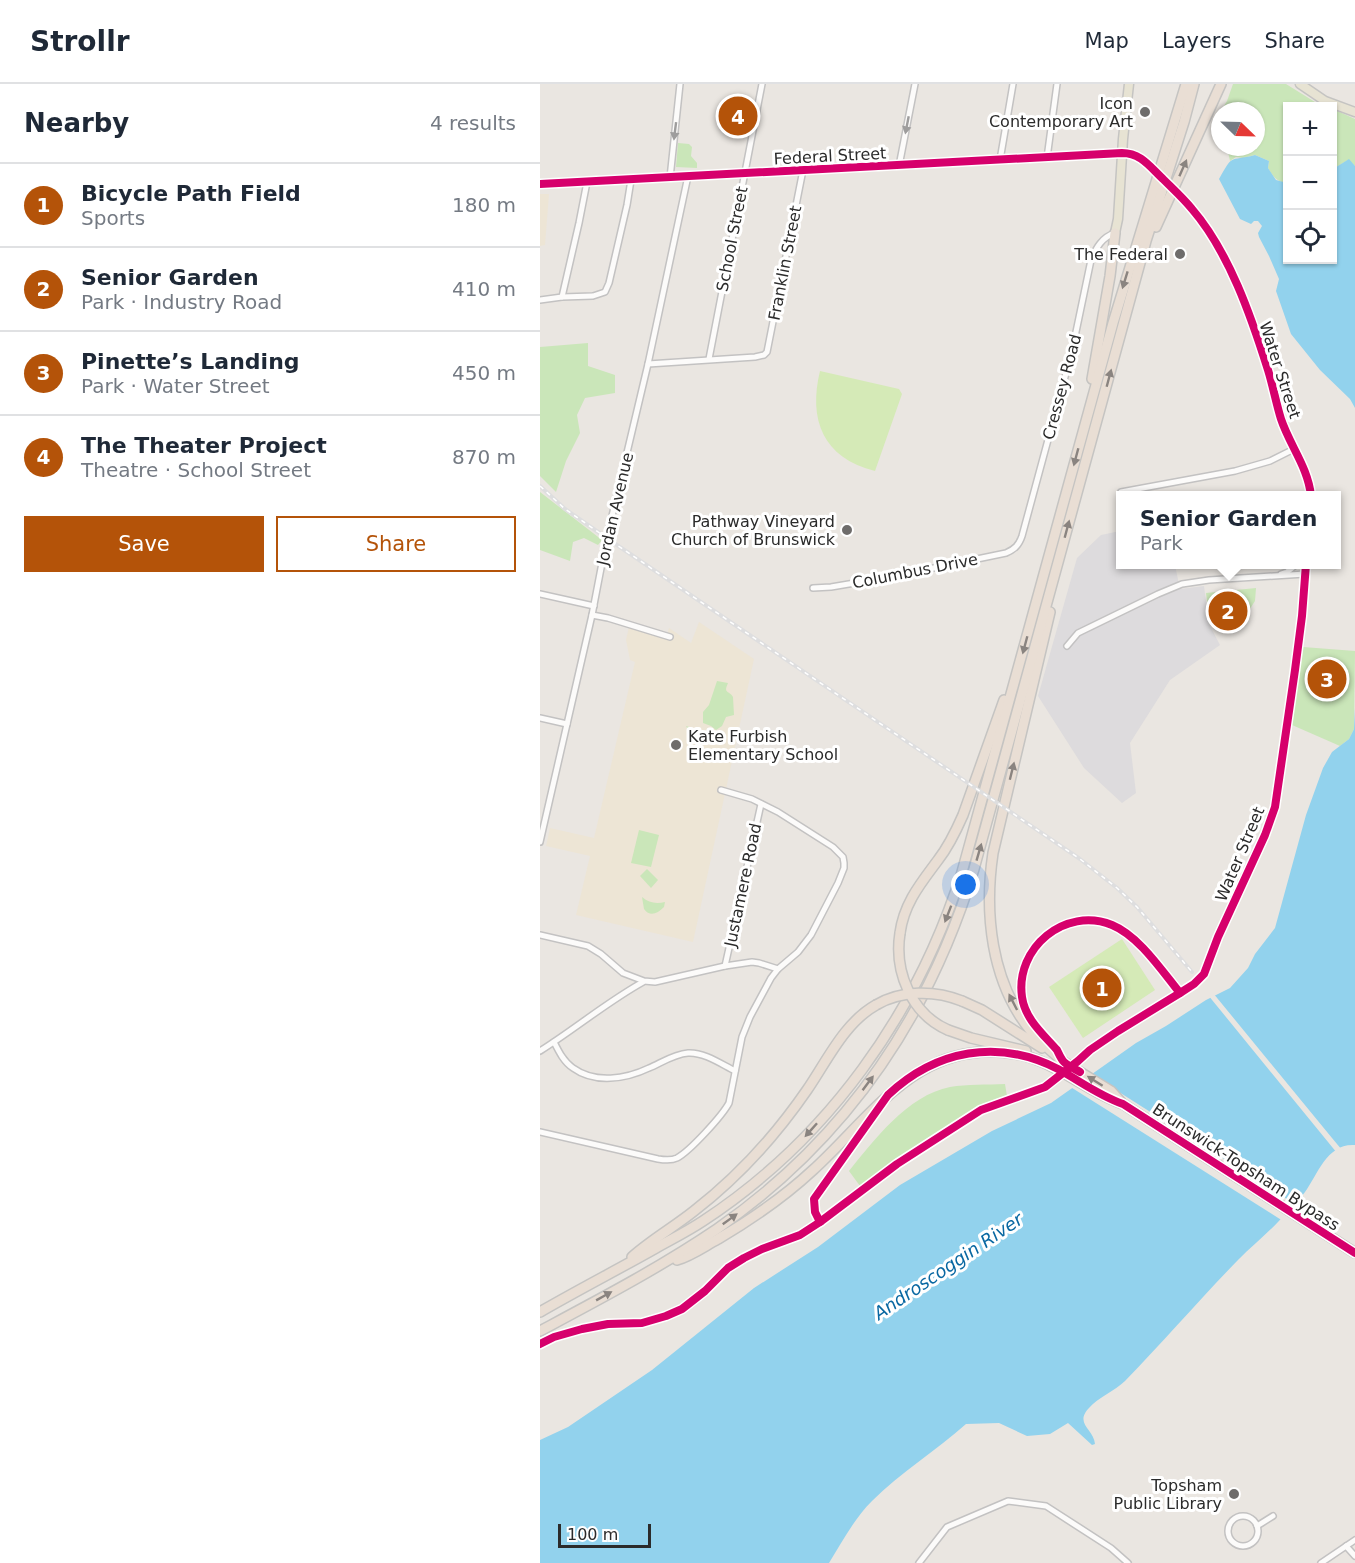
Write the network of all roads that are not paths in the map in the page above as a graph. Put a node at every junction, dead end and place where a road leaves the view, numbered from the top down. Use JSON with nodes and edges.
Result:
{"nodes":[{"id":1,"x":680,"y":84,"type":"edge"},
{"id":2,"x":762,"y":84,"type":"edge"},
{"id":3,"x":915,"y":84,"type":"edge"},
{"id":4,"x":1013,"y":84,"type":"edge"},
{"id":5,"x":1057,"y":84,"type":"edge"},
{"id":6,"x":1129,"y":84,"type":"edge"},
{"id":7,"x":1186,"y":84,"type":"edge"},
{"id":8,"x":1194,"y":84,"type":"edge"},
{"id":9,"x":1221,"y":84,"type":"edge"},
{"id":10,"x":1300,"y":84,"type":"edge"},
{"id":11,"x":1353,"y":111,"type":"edge"},
{"id":12,"x":1122,"y":153,"type":"junction"},
{"id":13,"x":1047,"y":158,"type":"junction"},
{"id":14,"x":1000,"y":160,"type":"junction"},
{"id":15,"x":899,"y":166,"type":"junction"},
{"id":16,"x":803,"y":170,"type":"junction"},
{"id":17,"x":745,"y":173,"type":"junction"},
{"id":18,"x":688,"y":176,"type":"junction"},
{"id":19,"x":670,"y":178,"type":"junction"},
{"id":20,"x":631,"y":180,"type":"junction"},
{"id":21,"x":587,"y":182,"type":"junction"},
{"id":22,"x":540,"y":184,"type":"edge"},
{"id":23,"x":1115,"y":233,"type":"junction"},
{"id":24,"x":1142,"y":260,"type":"junction"},
{"id":25,"x":562,"y":297,"type":"junction"},
{"id":26,"x":540,"y":300,"type":"edge"},
{"id":27,"x":708,"y":359,"type":"junction"},
{"id":28,"x":648,"y":364,"type":"junction"},
{"id":29,"x":1092,"y":401,"type":"junction"},
{"id":30,"x":1294,"y":449,"type":"junction"},
{"id":31,"x":1126,"y":491,"type":"edge"},
{"id":32,"x":1310,"y":491,"type":"edge"},
{"id":33,"x":1015,"y":548,"type":"joint"},
{"id":34,"x":1291,"y":569,"type":"edge"},
{"id":35,"x":1306,"y":569,"type":"edge"},
{"id":36,"x":1305,"y":574,"type":"junction"},
{"id":37,"x":1277,"y":575,"type":"junction"},
{"id":38,"x":1052,"y":586,"type":"junction"},
{"id":39,"x":813,"y":588,"type":"dead end"},
{"id":40,"x":540,"y":594,"type":"edge"},
{"id":41,"x":594,"y":606,"type":"junction"},
{"id":42,"x":592,"y":615,"type":"junction"},
{"id":43,"x":670,"y":637,"type":"dead end"},
{"id":44,"x":1067,"y":646,"type":"dead end"},
{"id":45,"x":1014,"y":686,"type":"junction"},
{"id":46,"x":540,"y":718,"type":"edge"},
{"id":47,"x":567,"y":724,"type":"junction"},
{"id":48,"x":721,"y":790,"type":"dead end"},
{"id":49,"x":761,"y":804,"type":"junction"},
{"id":50,"x":540,"y":842,"type":"edge"},
{"id":51,"x":540,"y":935,"type":"edge"},
{"id":52,"x":1218,"y":937,"type":"dead end"},
{"id":53,"x":725,"y":966,"type":"junction"},
{"id":54,"x":778,"y":969,"type":"junction"},
{"id":55,"x":644,"y":981,"type":"junction"},
{"id":56,"x":554,"y":1042,"type":"junction"},
{"id":57,"x":540,"y":1051,"type":"edge"},
{"id":58,"x":1064,"y":1062,"type":"junction"},
{"id":59,"x":1056,"y":1068,"type":"junction"},
{"id":60,"x":735,"y":1071,"type":"junction"},
{"id":61,"x":1123,"y":1104,"type":"junction"},
{"id":62,"x":540,"y":1132,"type":"edge"},
{"id":63,"x":1355,"y":1253,"type":"edge"},
{"id":64,"x":663,"y":1263,"type":"junction"},
{"id":65,"x":619,"y":1269,"type":"junction"},
{"id":66,"x":540,"y":1312,"type":"edge"},
{"id":67,"x":540,"y":1331,"type":"edge"},
{"id":68,"x":1273,"y":1516,"type":"dead end"},
{"id":69,"x":1257,"y":1526,"type":"junction"},
{"id":70,"x":1355,"y":1540,"type":"edge"},
{"id":71,"x":1346,"y":1546,"type":"junction"},
{"id":72,"x":1355,"y":1556,"type":"edge"},
{"id":73,"x":920,"y":1563,"type":"edge"},
{"id":74,"x":1128,"y":1563,"type":"edge"},
{"id":75,"x":1321,"y":1563,"type":"edge"}],
"edges":[{"from":1,"to":19,"type":"street","one_way":true},
{"from":2,"to":17,"type":"street","name":"School Street"},
{"from":3,"to":15,"type":"street","one_way":true},
{"from":4,"to":14,"type":"street"},
{"from":5,"to":13,"type":"street"},
{"from":6,"to":12,"type":"main road"},
{"from":7,"to":29,"type":"highway","one_way":true},
{"from":8,"to":24,"type":"highway"},
{"from":24,"to":9,"type":"highway","one_way":true},
{"from":10,"to":11,"type":"main road"},
{"from":12,"to":13,"type":"street","name":"Federal Street"},
{"from":12,"to":23,"type":"main road"},
{"from":12,"to":30,"type":"street","name":"Water Street","bridge":true},
{"from":13,"to":14,"type":"street","name":"Federal Street"},
{"from":14,"to":15,"type":"street","name":"Federal Street"},
{"from":15,"to":16,"type":"street","name":"Federal Street"},
{"from":16,"to":17,"type":"street","name":"Federal Street"},
{"from":16,"to":27,"type":"street","name":"Franklin Street"},
{"from":17,"to":18,"type":"street","name":"Federal Street"},
{"from":17,"to":27,"type":"street","name":"School Street"},
{"from":18,"to":19,"type":"street","name":"Federal Street"},
{"from":18,"to":28,"type":"street","name":"Jordan Avenue"},
{"from":19,"to":20,"type":"street","name":"Federal Street"},
{"from":20,"to":21,"type":"street","name":"Federal Street"},
{"from":20,"to":25,"type":"street"},
{"from":21,"to":22,"type":"street","name":"Federal Street"},
{"from":21,"to":25,"type":"street"},
{"from":23,"to":29,"type":"highway"},
{"from":23,"to":33,"type":"street","name":"Cressey Road"},
{"from":38,"to":24,"type":"highway","one_way":true},
{"from":25,"to":26,"type":"street"},
{"from":27,"to":28,"type":"street"},
{"from":28,"to":41,"type":"street","name":"Jordan Avenue"},
{"from":29,"to":45,"type":"highway","one_way":true},
{"from":30,"to":31,"type":"street"},
{"from":30,"to":32,"type":"street","name":"Water Street"},
{"from":33,"to":39,"type":"street","name":"Columbus Drive"},
{"from":34,"to":37,"type":"street"},
{"from":35,"to":36,"type":"street","name":"Water Street"},
{"from":36,"to":37,"type":"street"},
{"from":36,"to":52,"type":"street","name":"Water Street"},
{"from":37,"to":44,"type":"street"},
{"from":58,"to":38,"type":"highway","one_way":true},
{"from":64,"to":38,"type":"highway","one_way":true},
{"from":40,"to":41,"type":"street"},
{"from":41,"to":42,"type":"street","name":"Jordan Avenue"},
{"from":42,"to":43,"type":"street"},
{"from":42,"to":47,"type":"street","name":"Jordan Avenue"},
{"from":45,"to":59,"type":"highway","bridge":true},
{"from":45,"to":65,"type":"highway","one_way":true},
{"from":46,"to":47,"type":"street"},
{"from":47,"to":50,"type":"street","name":"Jordan Avenue"},
{"from":48,"to":49,"type":"street"},
{"from":49,"to":53,"type":"street","name":"Justamere Road"},
{"from":49,"to":54,"type":"street"},
{"from":51,"to":55,"type":"street"},
{"from":53,"to":54,"type":"street"},
{"from":53,"to":55,"type":"street"},
{"from":54,"to":60,"type":"street"},
{"from":55,"to":56,"type":"street"},
{"from":56,"to":57,"type":"street"},
{"from":56,"to":60,"type":"street"},
{"from":61,"to":58,"type":"highway","one_way":true},
{"from":58,"to":65,"type":"highway","bridge":true},
{"from":59,"to":61,"type":"highway"},
{"from":59,"to":64,"type":"highway"},
{"from":60,"to":62,"type":"street"},
{"from":61,"to":63,"type":"highway","name":"Brunswick-Topsham Bypass"},
{"from":67,"to":64,"type":"highway","one_way":true},
{"from":65,"to":66,"type":"highway"},
{"from":68,"to":69,"type":"street"},
{"from":69,"to":69,"type":"street"},
{"from":70,"to":71,"type":"street"},
{"from":71,"to":72,"type":"street"},
{"from":71,"to":75,"type":"street"},
{"from":73,"to":74,"type":"street"}]}
